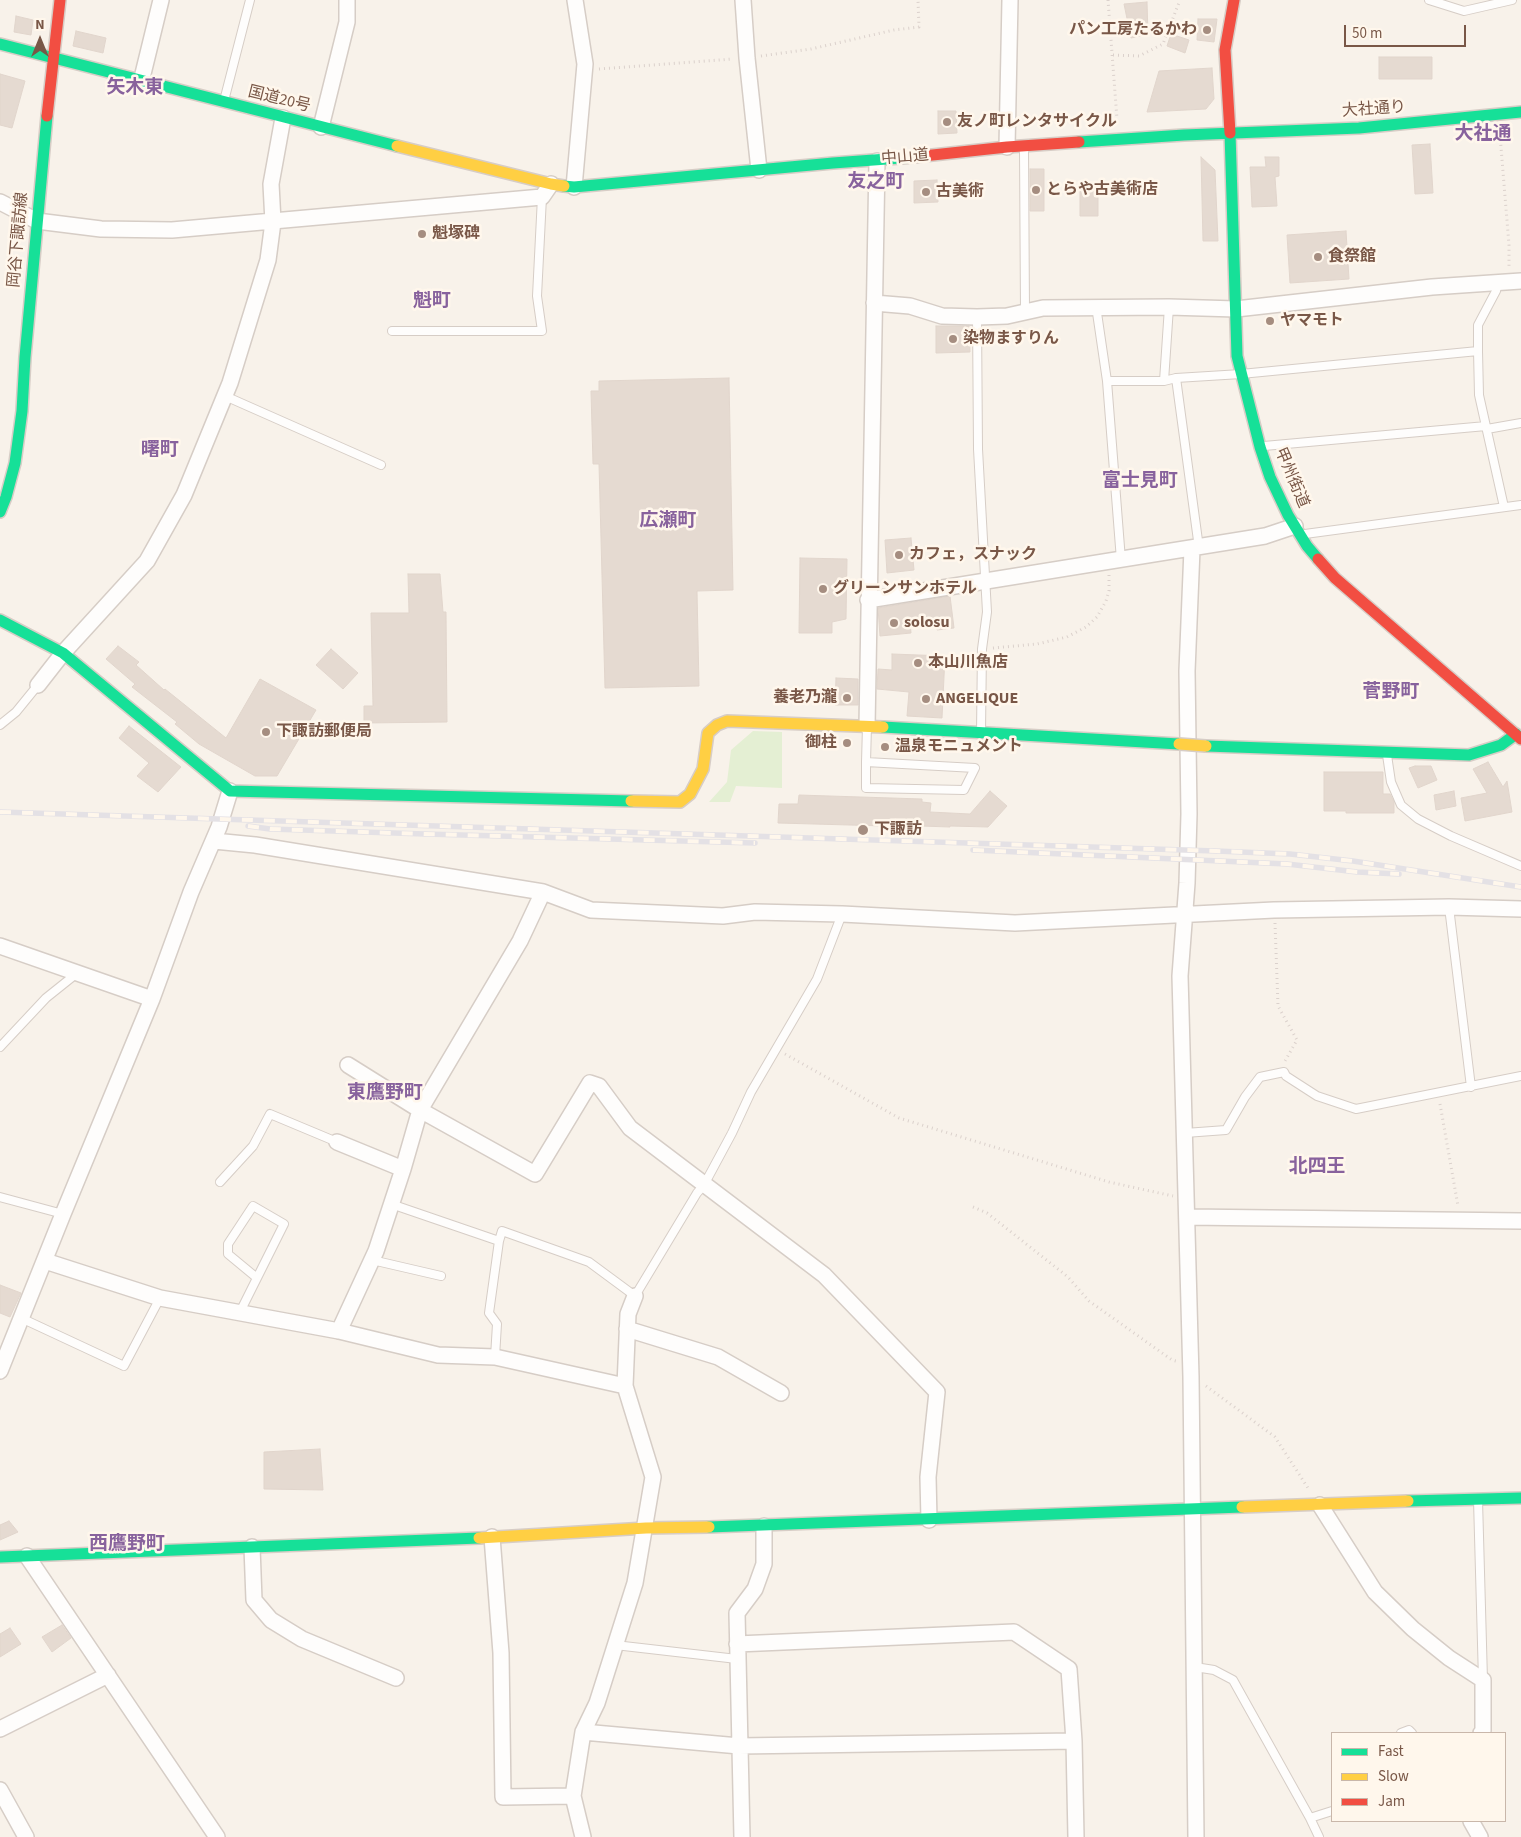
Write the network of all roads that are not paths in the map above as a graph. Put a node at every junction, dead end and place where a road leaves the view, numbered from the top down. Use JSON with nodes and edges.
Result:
{"nodes":[{"id":1,"x":60,"y":0,"type":"edge"},
{"id":2,"x":161,"y":0,"type":"edge"},
{"id":3,"x":250,"y":0,"type":"edge"},
{"id":4,"x":346,"y":0,"type":"edge"},
{"id":5,"x":575,"y":0,"type":"edge"},
{"id":6,"x":743,"y":0,"type":"edge"},
{"id":7,"x":1010,"y":0,"type":"edge"},
{"id":8,"x":1234,"y":0,"type":"edge"},
{"id":9,"x":1429,"y":0,"type":"edge"},
{"id":10,"x":1512,"y":0,"type":"edge"},
{"id":11,"x":0,"y":44,"type":"edge"},
{"id":12,"x":53,"y":59,"type":"junction"},
{"id":13,"x":141,"y":82,"type":"junction"},
{"id":14,"x":223,"y":103,"type":"junction"},
{"id":15,"x":1518,"y":109,"type":"edge"},
{"id":16,"x":283,"y":118,"type":"junction"},
{"id":17,"x":321,"y":127,"type":"junction"},
{"id":18,"x":1230,"y":133,"type":"junction"},
{"id":19,"x":1024,"y":146,"type":"junction"},
{"id":20,"x":1007,"y":147,"type":"junction"},
{"id":21,"x":877,"y":161,"type":"junction"},
{"id":22,"x":759,"y":170,"type":"junction"},
{"id":23,"x":574,"y":187,"type":"junction"},
{"id":24,"x":547,"y":190,"type":"junction"},
{"id":25,"x":0,"y":202,"type":"edge"},
{"id":26,"x":37,"y":221,"type":"junction"},
{"id":27,"x":273,"y":222,"type":"junction"},
{"id":28,"x":1509,"y":282,"type":"edge"},
{"id":29,"x":874,"y":303,"type":"junction"},
{"id":30,"x":1096,"y":306,"type":"junction"},
{"id":31,"x":1169,"y":307,"type":"junction"},
{"id":32,"x":1236,"y":309,"type":"junction"},
{"id":33,"x":1025,"y":312,"type":"junction"},
{"id":34,"x":977,"y":317,"type":"junction"},
{"id":35,"x":392,"y":330,"type":"dead end"},
{"id":36,"x":1478,"y":351,"type":"junction"},
{"id":37,"x":1241,"y":374,"type":"junction"},
{"id":38,"x":1176,"y":378,"type":"junction"},
{"id":39,"x":1107,"y":381,"type":"junction"},
{"id":40,"x":1164,"y":381,"type":"junction"},
{"id":41,"x":225,"y":396,"type":"junction"},
{"id":42,"x":1521,"y":424,"type":"edge"},
{"id":43,"x":1487,"y":427,"type":"junction"},
{"id":44,"x":1260,"y":447,"type":"junction"},
{"id":45,"x":381,"y":465,"type":"dead end"},
{"id":46,"x":1521,"y":505,"type":"edge"},
{"id":47,"x":1504,"y":507,"type":"junction"},
{"id":48,"x":0,"y":512,"type":"edge"},
{"id":49,"x":1298,"y":531,"type":"junction"},
{"id":50,"x":1195,"y":548,"type":"junction"},
{"id":51,"x":1116,"y":561,"type":"junction"},
{"id":52,"x":986,"y":581,"type":"junction"},
{"id":53,"x":868,"y":600,"type":"junction"},
{"id":54,"x":0,"y":620,"type":"edge"},
{"id":55,"x":63,"y":653,"type":"junction"},
{"id":56,"x":38,"y":685,"type":"joint"},
{"id":57,"x":0,"y":725,"type":"edge"},
{"id":58,"x":867,"y":726,"type":"junction"},
{"id":59,"x":981,"y":734,"type":"junction"},
{"id":60,"x":1518,"y":736,"type":"edge"},
{"id":61,"x":1387,"y":753,"type":"junction"},
{"id":62,"x":866,"y":762,"type":"junction"},
{"id":63,"x":230,"y":791,"type":"junction"},
{"id":64,"x":214,"y":841,"type":"junction"},
{"id":65,"x":1521,"y":866,"type":"edge"},
{"id":66,"x":544,"y":892,"type":"junction"},
{"id":67,"x":1449,"y":907,"type":"junction"},
{"id":68,"x":1521,"y":909,"type":"edge"},
{"id":69,"x":842,"y":914,"type":"junction"},
{"id":70,"x":1184,"y":914,"type":"junction"},
{"id":71,"x":0,"y":946,"type":"edge"},
{"id":72,"x":76,"y":974,"type":"junction"},
{"id":73,"x":152,"y":999,"type":"junction"},
{"id":74,"x":0,"y":1047,"type":"edge"},
{"id":75,"x":348,"y":1065,"type":"dead end"},
{"id":76,"x":1521,"y":1076,"type":"edge"},
{"id":77,"x":1471,"y":1087,"type":"junction"},
{"id":78,"x":420,"y":1110,"type":"junction"},
{"id":79,"x":1185,"y":1133,"type":"junction"},
{"id":80,"x":336,"y":1142,"type":"joint"},
{"id":81,"x":403,"y":1169,"type":"junction"},
{"id":82,"x":220,"y":1182,"type":"dead end"},
{"id":83,"x":704,"y":1185,"type":"junction"},
{"id":84,"x":0,"y":1197,"type":"edge"},
{"id":85,"x":391,"y":1204,"type":"junction"},
{"id":86,"x":63,"y":1214,"type":"junction"},
{"id":87,"x":1187,"y":1216,"type":"junction"},
{"id":88,"x":1521,"y":1221,"type":"edge"},
{"id":89,"x":499,"y":1241,"type":"junction"},
{"id":90,"x":372,"y":1260,"type":"junction"},
{"id":91,"x":44,"y":1261,"type":"junction"},
{"id":92,"x":441,"y":1276,"type":"dead end"},
{"id":93,"x":257,"y":1278,"type":"junction"},
{"id":94,"x":635,"y":1296,"type":"junction"},
{"id":95,"x":160,"y":1298,"type":"junction"},
{"id":96,"x":240,"y":1312,"type":"junction"},
{"id":97,"x":21,"y":1318,"type":"junction"},
{"id":98,"x":627,"y":1328,"type":"junction"},
{"id":99,"x":339,"y":1331,"type":"junction"},
{"id":100,"x":495,"y":1357,"type":"junction"},
{"id":101,"x":0,"y":1371,"type":"edge"},
{"id":102,"x":624,"y":1386,"type":"junction"},
{"id":103,"x":781,"y":1393,"type":"dead end"},
{"id":104,"x":1521,"y":1498,"type":"edge"},
{"id":105,"x":1478,"y":1500,"type":"junction"},
{"id":106,"x":1320,"y":1505,"type":"junction"},
{"id":107,"x":1193,"y":1508,"type":"junction"},
{"id":108,"x":929,"y":1520,"type":"junction"},
{"id":109,"x":764,"y":1526,"type":"junction"},
{"id":110,"x":646,"y":1528,"type":"junction"},
{"id":111,"x":492,"y":1538,"type":"junction"},
{"id":112,"x":252,"y":1547,"type":"junction"},
{"id":113,"x":0,"y":1556,"type":"edge"},
{"id":114,"x":27,"y":1556,"type":"junction"},
{"id":115,"x":737,"y":1644,"type":"junction"},
{"id":116,"x":615,"y":1645,"type":"junction"},
{"id":117,"x":737,"y":1659,"type":"junction"},
{"id":118,"x":1195,"y":1667,"type":"junction"},
{"id":119,"x":108,"y":1675,"type":"junction"},
{"id":120,"x":396,"y":1678,"type":"dead end"},
{"id":121,"x":1484,"y":1680,"type":"junction"},
{"id":122,"x":0,"y":1729,"type":"edge"},
{"id":123,"x":583,"y":1732,"type":"junction"},
{"id":124,"x":1483,"y":1732,"type":"edge"},
{"id":125,"x":1074,"y":1742,"type":"junction"},
{"id":126,"x":739,"y":1746,"type":"junction"},
{"id":127,"x":0,"y":1790,"type":"edge"},
{"id":128,"x":573,"y":1796,"type":"junction"},
{"id":129,"x":1331,"y":1811,"type":"edge"},
{"id":130,"x":1310,"y":1818,"type":"junction"},
{"id":131,"x":1472,"y":1822,"type":"edge"},
{"id":132,"x":26,"y":1837,"type":"edge"},
{"id":133,"x":217,"y":1837,"type":"edge"},
{"id":134,"x":583,"y":1837,"type":"edge"},
{"id":135,"x":742,"y":1837,"type":"edge"},
{"id":136,"x":1076,"y":1837,"type":"edge"},
{"id":137,"x":1196,"y":1837,"type":"edge"},
{"id":138,"x":1319,"y":1837,"type":"edge"},
{"id":139,"x":1480,"y":1837,"type":"edge"}],
"edges":[{"from":1,"to":12,"type":"main road","name":"岡谷下諏訪線"},
{"from":2,"to":13,"type":"street"},
{"from":3,"to":14,"type":"lane"},
{"from":4,"to":17,"type":"street"},
{"from":5,"to":23,"type":"street"},
{"from":6,"to":22,"type":"street"},
{"from":7,"to":20,"type":"street"},
{"from":8,"to":18,"type":"main road","name":"甲州街道"},
{"from":9,"to":10,"type":"lane"},
{"from":11,"to":12,"type":"main road","name":"国道20号"},
{"from":12,"to":13,"type":"main road","name":"国道20号"},
{"from":12,"to":26,"type":"main road","name":"岡谷下諏訪線"},
{"from":13,"to":14,"type":"main road","name":"国道20号"},
{"from":14,"to":16,"type":"main road","name":"国道20号"},
{"from":15,"to":18,"type":"main road","name":"大社通り"},
{"from":16,"to":17,"type":"main road","name":"国道20号"},
{"from":16,"to":27,"type":"street"},
{"from":17,"to":24,"type":"main road","name":"国道20号"},
{"from":18,"to":19,"type":"main road","name":"中山道"},
{"from":18,"to":32,"type":"main road","name":"甲州街道"},
{"from":19,"to":20,"type":"main road","name":"中山道"},
{"from":19,"to":33,"type":"lane"},
{"from":20,"to":21,"type":"main road","name":"中山道"},
{"from":21,"to":22,"type":"main road","name":"中山道"},
{"from":21,"to":29,"type":"street"},
{"from":22,"to":23,"type":"main road","name":"中山道"},
{"from":23,"to":24,"type":"main road","name":"中山道"},
{"from":24,"to":27,"type":"street"},
{"from":24,"to":35,"type":"lane"},
{"from":25,"to":26,"type":"street"},
{"from":26,"to":27,"type":"street"},
{"from":26,"to":48,"type":"main road","name":"岡谷下諏訪線"},
{"from":27,"to":41,"type":"street"},
{"from":28,"to":32,"type":"street"},
{"from":28,"to":36,"type":"lane"},
{"from":29,"to":34,"type":"street"},
{"from":29,"to":53,"type":"street"},
{"from":30,"to":31,"type":"street"},
{"from":30,"to":33,"type":"street"},
{"from":30,"to":39,"type":"lane"},
{"from":31,"to":32,"type":"street"},
{"from":31,"to":40,"type":"lane"},
{"from":32,"to":37,"type":"main road","name":"甲州街道"},
{"from":33,"to":34,"type":"street"},
{"from":34,"to":52,"type":"lane"},
{"from":36,"to":37,"type":"lane"},
{"from":36,"to":43,"type":"lane"},
{"from":37,"to":38,"type":"lane"},
{"from":37,"to":44,"type":"main road","name":"甲州街道"},
{"from":38,"to":40,"type":"lane"},
{"from":38,"to":50,"type":"lane"},
{"from":39,"to":40,"type":"lane"},
{"from":39,"to":51,"type":"lane"},
{"from":41,"to":45,"type":"lane"},
{"from":41,"to":55,"type":"street"},
{"from":42,"to":43,"type":"lane"},
{"from":43,"to":44,"type":"lane"},
{"from":43,"to":47,"type":"lane"},
{"from":44,"to":49,"type":"main road","name":"甲州街道"},
{"from":46,"to":47,"type":"lane"},
{"from":47,"to":49,"type":"lane"},
{"from":49,"to":50,"type":"street"},
{"from":49,"to":60,"type":"main road","name":"甲州街道"},
{"from":50,"to":51,"type":"street"},
{"from":50,"to":70,"type":"street"},
{"from":51,"to":52,"type":"street"},
{"from":52,"to":53,"type":"street"},
{"from":52,"to":59,"type":"lane"},
{"from":53,"to":58,"type":"street"},
{"from":54,"to":55,"type":"main road"},
{"from":55,"to":56,"type":"street"},
{"from":55,"to":63,"type":"main road"},
{"from":56,"to":57,"type":"lane"},
{"from":58,"to":59,"type":"main road"},
{"from":58,"to":62,"type":"lane"},
{"from":58,"to":63,"type":"main road"},
{"from":59,"to":61,"type":"main road","bridge":true},
{"from":60,"to":61,"type":"main road"},
{"from":61,"to":65,"type":"lane"},
{"from":62,"to":62,"type":"lane"},
{"from":63,"to":64,"type":"street"},
{"from":64,"to":66,"type":"street"},
{"from":64,"to":73,"type":"street"},
{"from":66,"to":69,"type":"street"},
{"from":66,"to":78,"type":"street"},
{"from":67,"to":68,"type":"street"},
{"from":67,"to":70,"type":"street"},
{"from":67,"to":77,"type":"lane"},
{"from":69,"to":70,"type":"street"},
{"from":69,"to":83,"type":"lane"},
{"from":70,"to":79,"type":"street"},
{"from":71,"to":72,"type":"street"},
{"from":72,"to":73,"type":"street"},
{"from":72,"to":74,"type":"lane"},
{"from":73,"to":86,"type":"street"},
{"from":75,"to":78,"type":"street"},
{"from":76,"to":77,"type":"lane"},
{"from":77,"to":79,"type":"lane"},
{"from":78,"to":81,"type":"street"},
{"from":78,"to":83,"type":"street"},
{"from":79,"to":87,"type":"street"},
{"from":80,"to":81,"type":"street"},
{"from":80,"to":82,"type":"lane"},
{"from":81,"to":85,"type":"street"},
{"from":83,"to":94,"type":"lane"},
{"from":83,"to":108,"type":"street"},
{"from":84,"to":86,"type":"lane"},
{"from":85,"to":89,"type":"lane"},
{"from":85,"to":90,"type":"street"},
{"from":86,"to":91,"type":"street"},
{"from":87,"to":88,"type":"street"},
{"from":87,"to":107,"type":"street"},
{"from":89,"to":94,"type":"lane"},
{"from":89,"to":100,"type":"lane"},
{"from":90,"to":92,"type":"lane"},
{"from":90,"to":99,"type":"street"},
{"from":91,"to":95,"type":"street"},
{"from":91,"to":97,"type":"street"},
{"from":93,"to":93,"type":"lane"},
{"from":93,"to":96,"type":"lane"},
{"from":94,"to":98,"type":"street"},
{"from":95,"to":96,"type":"street"},
{"from":95,"to":97,"type":"lane"},
{"from":96,"to":99,"type":"street"},
{"from":97,"to":101,"type":"street"},
{"from":98,"to":102,"type":"street"},
{"from":98,"to":103,"type":"street"},
{"from":99,"to":100,"type":"street"},
{"from":100,"to":102,"type":"street"},
{"from":102,"to":110,"type":"street"},
{"from":104,"to":105,"type":"main road"},
{"from":105,"to":106,"type":"main road"},
{"from":105,"to":121,"type":"lane"},
{"from":106,"to":107,"type":"main road"},
{"from":106,"to":121,"type":"street"},
{"from":107,"to":108,"type":"main road"},
{"from":107,"to":118,"type":"street"},
{"from":108,"to":109,"type":"main road"},
{"from":109,"to":110,"type":"main road"},
{"from":109,"to":115,"type":"street"},
{"from":110,"to":111,"type":"main road"},
{"from":110,"to":116,"type":"street"},
{"from":111,"to":112,"type":"main road"},
{"from":111,"to":128,"type":"street"},
{"from":112,"to":114,"type":"main road"},
{"from":112,"to":120,"type":"street"},
{"from":113,"to":114,"type":"main road"},
{"from":114,"to":119,"type":"street"},
{"from":115,"to":117,"type":"street"},
{"from":115,"to":125,"type":"street"},
{"from":116,"to":117,"type":"lane"},
{"from":116,"to":123,"type":"street"},
{"from":117,"to":126,"type":"street"},
{"from":118,"to":130,"type":"lane"},
{"from":118,"to":137,"type":"street"},
{"from":119,"to":122,"type":"street"},
{"from":119,"to":133,"type":"street"},
{"from":121,"to":124,"type":"street"},
{"from":123,"to":126,"type":"street"},
{"from":123,"to":128,"type":"street"},
{"from":125,"to":126,"type":"street"},
{"from":125,"to":136,"type":"street"},
{"from":126,"to":135,"type":"street"},
{"from":127,"to":132,"type":"street"},
{"from":128,"to":134,"type":"street"},
{"from":129,"to":130,"type":"lane"},
{"from":130,"to":138,"type":"lane"},
{"from":131,"to":139,"type":"street"}]}
